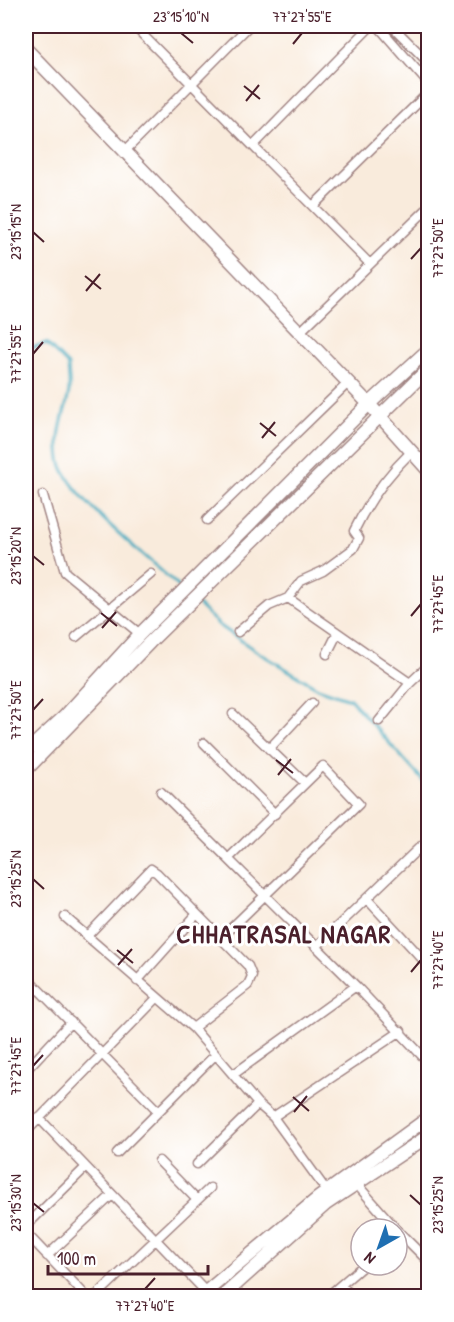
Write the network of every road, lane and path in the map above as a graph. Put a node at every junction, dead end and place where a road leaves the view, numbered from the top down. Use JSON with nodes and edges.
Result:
{"nodes":[{"id":1,"x":134,"y":26,"type":"edge"},
{"id":2,"x":249,"y":26,"type":"edge"},
{"id":3,"x":371,"y":26,"type":"edge"},
{"id":4,"x":378,"y":26,"type":"edge"},
{"id":5,"x":392,"y":26,"type":"edge"},
{"id":6,"x":26,"y":49,"type":"edge"},
{"id":7,"x":429,"y":62,"type":"edge"},
{"id":8,"x":429,"y":83,"type":"edge"},
{"id":9,"x":190,"y":84,"type":"junction"},
{"id":10,"x":429,"y":93,"type":"edge"},
{"id":11,"x":255,"y":144,"type":"junction"},
{"id":12,"x":125,"y":151,"type":"junction"},
{"id":13,"x":314,"y":205,"type":"junction"},
{"id":14,"x":429,"y":208,"type":"edge"},
{"id":15,"x":370,"y":264,"type":"junction"},
{"id":16,"x":300,"y":332,"type":"junction"},
{"id":17,"x":429,"y":350,"type":"edge"},
{"id":18,"x":429,"y":369,"type":"edge"},
{"id":19,"x":348,"y":383,"type":"junction"},
{"id":20,"x":369,"y":404,"type":"junction"},
{"id":21,"x":379,"y":415,"type":"junction"},
{"id":22,"x":412,"y":451,"type":"junction"},
{"id":23,"x":429,"y":470,"type":"edge"},
{"id":24,"x":43,"y":495,"type":"dead end"},
{"id":25,"x":207,"y":520,"type":"dead end"},
{"id":26,"x":151,"y":574,"type":"dead end"},
{"id":27,"x":288,"y":597,"type":"junction"},
{"id":28,"x":110,"y":608,"type":"junction"},
{"id":29,"x":238,"y":632,"type":"dead end"},
{"id":30,"x":140,"y":634,"type":"junction"},
{"id":31,"x":338,"y":634,"type":"junction"},
{"id":32,"x":76,"y":637,"type":"dead end"},
{"id":33,"x":327,"y":654,"type":"dead end"},
{"id":34,"x":429,"y":666,"type":"edge"},
{"id":35,"x":410,"y":683,"type":"junction"},
{"id":36,"x":312,"y":703,"type":"dead end"},
{"id":37,"x":233,"y":714,"type":"dead end"},
{"id":38,"x":379,"y":721,"type":"dead end"},
{"id":39,"x":204,"y":743,"type":"dead end"},
{"id":40,"x":269,"y":749,"type":"junction"},
{"id":41,"x":26,"y":752,"type":"edge"},
{"id":42,"x":26,"y":770,"type":"edge"},
{"id":43,"x":305,"y":783,"type":"junction"},
{"id":44,"x":161,"y":792,"type":"dead end"},
{"id":45,"x":275,"y":814,"type":"junction"},
{"id":46,"x":421,"y":846,"type":"dead end"},
{"id":47,"x":229,"y":858,"type":"junction"},
{"id":48,"x":266,"y":897,"type":"junction"},
{"id":49,"x":367,"y":899,"type":"junction"},
{"id":50,"x":196,"y":915,"type":"junction"},
{"id":51,"x":65,"y":917,"type":"dead end"},
{"id":52,"x":87,"y":936,"type":"junction"},
{"id":53,"x":220,"y":939,"type":"junction"},
{"id":54,"x":316,"y":947,"type":"junction"},
{"id":55,"x":429,"y":965,"type":"edge"},
{"id":56,"x":26,"y":976,"type":"edge"},
{"id":57,"x":137,"y":981,"type":"junction"},
{"id":58,"x":356,"y":986,"type":"junction"},
{"id":59,"x":37,"y":988,"type":"junction"},
{"id":60,"x":157,"y":998,"type":"junction"},
{"id":61,"x":26,"y":1000,"type":"edge"},
{"id":62,"x":71,"y":1022,"type":"junction"},
{"id":63,"x":193,"y":1028,"type":"junction"},
{"id":64,"x":401,"y":1031,"type":"junction"},
{"id":65,"x":103,"y":1053,"type":"junction"},
{"id":66,"x":215,"y":1055,"type":"junction"},
{"id":67,"x":429,"y":1062,"type":"edge"},
{"id":68,"x":27,"y":1070,"type":"dead end"},
{"id":69,"x":234,"y":1074,"type":"junction"},
{"id":70,"x":258,"y":1104,"type":"junction"},
{"id":71,"x":158,"y":1111,"type":"junction"},
{"id":72,"x":273,"y":1117,"type":"junction"},
{"id":73,"x":39,"y":1118,"type":"junction"},
{"id":74,"x":429,"y":1118,"type":"edge"},
{"id":75,"x":26,"y":1132,"type":"edge"},
{"id":76,"x":429,"y":1136,"type":"edge"},
{"id":77,"x":117,"y":1153,"type":"dead end"},
{"id":78,"x":159,"y":1161,"type":"dead end"},
{"id":79,"x":197,"y":1164,"type":"dead end"},
{"id":80,"x":85,"y":1168,"type":"junction"},
{"id":81,"x":349,"y":1174,"type":"junction"},
{"id":82,"x":357,"y":1185,"type":"junction"},
{"id":83,"x":210,"y":1188,"type":"dead end"},
{"id":84,"x":112,"y":1195,"type":"junction"},
{"id":85,"x":330,"y":1195,"type":"junction"},
{"id":86,"x":197,"y":1200,"type":"junction"},
{"id":87,"x":385,"y":1217,"type":"edge"},
{"id":88,"x":26,"y":1226,"type":"edge"},
{"id":89,"x":26,"y":1233,"type":"edge"},
{"id":90,"x":156,"y":1239,"type":"junction"},
{"id":91,"x":409,"y":1242,"type":"edge"},
{"id":92,"x":47,"y":1256,"type":"junction"},
{"id":93,"x":429,"y":1261,"type":"edge"},
{"id":94,"x":350,"y":1277,"type":"edge"},
{"id":95,"x":341,"y":1285,"type":"junction"},
{"id":96,"x":204,"y":1294,"type":"edge"},
{"id":97,"x":86,"y":1296,"type":"edge"},
{"id":98,"x":96,"y":1296,"type":"edge"},
{"id":99,"x":223,"y":1296,"type":"edge"},
{"id":100,"x":328,"y":1296,"type":"edge"},
{"id":101,"x":352,"y":1296,"type":"edge"}],
"edges":[{"from":1,"to":9,"type":"street"},
{"from":2,"to":9,"type":"street"},
{"from":3,"to":11,"type":"street"},
{"from":4,"to":8,"type":"street"},
{"from":5,"to":7,"type":"street"},
{"from":6,"to":12,"type":"street"},
{"from":9,"to":11,"type":"street"},
{"from":9,"to":12,"type":"street"},
{"from":10,"to":13,"type":"street"},
{"from":11,"to":13,"type":"street"},
{"from":12,"to":16,"type":"street"},
{"from":13,"to":15,"type":"street"},
{"from":14,"to":15,"type":"street"},
{"from":15,"to":16,"type":"street"},
{"from":16,"to":19,"type":"street"},
{"from":17,"to":20,"type":"street"},
{"from":18,"to":21,"type":"street"},
{"from":19,"to":20,"type":"street"},
{"from":19,"to":25,"type":"street"},
{"from":20,"to":21,"type":"street"},
{"from":20,"to":30,"type":"street"},
{"from":21,"to":22,"type":"street"},
{"from":21,"to":42,"type":"street"},
{"from":22,"to":23,"type":"street"},
{"from":22,"to":27,"type":"street"},
{"from":24,"to":28,"type":"street"},
{"from":26,"to":28,"type":"street"},
{"from":27,"to":29,"type":"street"},
{"from":27,"to":31,"type":"street"},
{"from":28,"to":30,"type":"street"},
{"from":28,"to":32,"type":"street"},
{"from":30,"to":41,"type":"street"},
{"from":31,"to":33,"type":"street"},
{"from":31,"to":35,"type":"street"},
{"from":34,"to":35,"type":"street"},
{"from":35,"to":38,"type":"street"},
{"from":36,"to":40,"type":"street"},
{"from":37,"to":40,"type":"street"},
{"from":39,"to":45,"type":"street"},
{"from":40,"to":43,"type":"street"},
{"from":43,"to":45,"type":"street"},
{"from":43,"to":48,"type":"street"},
{"from":44,"to":47,"type":"street"},
{"from":45,"to":47,"type":"street"},
{"from":46,"to":49,"type":"street"},
{"from":47,"to":48,"type":"street"},
{"from":48,"to":53,"type":"street"},
{"from":48,"to":54,"type":"street"},
{"from":49,"to":54,"type":"street"},
{"from":49,"to":55,"type":"street"},
{"from":50,"to":52,"type":"street"},
{"from":50,"to":53,"type":"street"},
{"from":50,"to":57,"type":"street"},
{"from":51,"to":52,"type":"street"},
{"from":52,"to":57,"type":"street"},
{"from":53,"to":63,"type":"street"},
{"from":54,"to":58,"type":"street"},
{"from":56,"to":59,"type":"street"},
{"from":57,"to":60,"type":"street"},
{"from":58,"to":64,"type":"street"},
{"from":58,"to":69,"type":"street"},
{"from":59,"to":61,"type":"street"},
{"from":59,"to":62,"type":"street"},
{"from":60,"to":63,"type":"street"},
{"from":60,"to":65,"type":"street"},
{"from":62,"to":65,"type":"street"},
{"from":62,"to":68,"type":"street"},
{"from":63,"to":66,"type":"street"},
{"from":64,"to":67,"type":"street"},
{"from":64,"to":72,"type":"street"},
{"from":65,"to":71,"type":"street"},
{"from":65,"to":73,"type":"street"},
{"from":66,"to":69,"type":"street"},
{"from":66,"to":71,"type":"street"},
{"from":69,"to":70,"type":"street"},
{"from":70,"to":72,"type":"street"},
{"from":70,"to":79,"type":"street"},
{"from":71,"to":77,"type":"street"},
{"from":72,"to":85,"type":"street"},
{"from":73,"to":75,"type":"street"},
{"from":73,"to":80,"type":"street"},
{"from":74,"to":81,"type":"street"},
{"from":76,"to":82,"type":"street"},
{"from":78,"to":86,"type":"street"},
{"from":80,"to":84,"type":"street"},
{"from":80,"to":88,"type":"street"},
{"from":81,"to":82,"type":"street"},
{"from":81,"to":85,"type":"street"},
{"from":82,"to":85,"type":"street"},
{"from":82,"to":87,"type":"street"},
{"from":83,"to":86,"type":"street"},
{"from":84,"to":90,"type":"street"},
{"from":84,"to":92,"type":"street"},
{"from":85,"to":96,"type":"street"},
{"from":85,"to":99,"type":"street"},
{"from":86,"to":90,"type":"street"},
{"from":89,"to":92,"type":"street"},
{"from":90,"to":96,"type":"street"},
{"from":90,"to":98,"type":"street"},
{"from":91,"to":93,"type":"street"},
{"from":92,"to":97,"type":"street"},
{"from":94,"to":95,"type":"street"},
{"from":95,"to":100,"type":"street"},
{"from":95,"to":101,"type":"street"}]}
